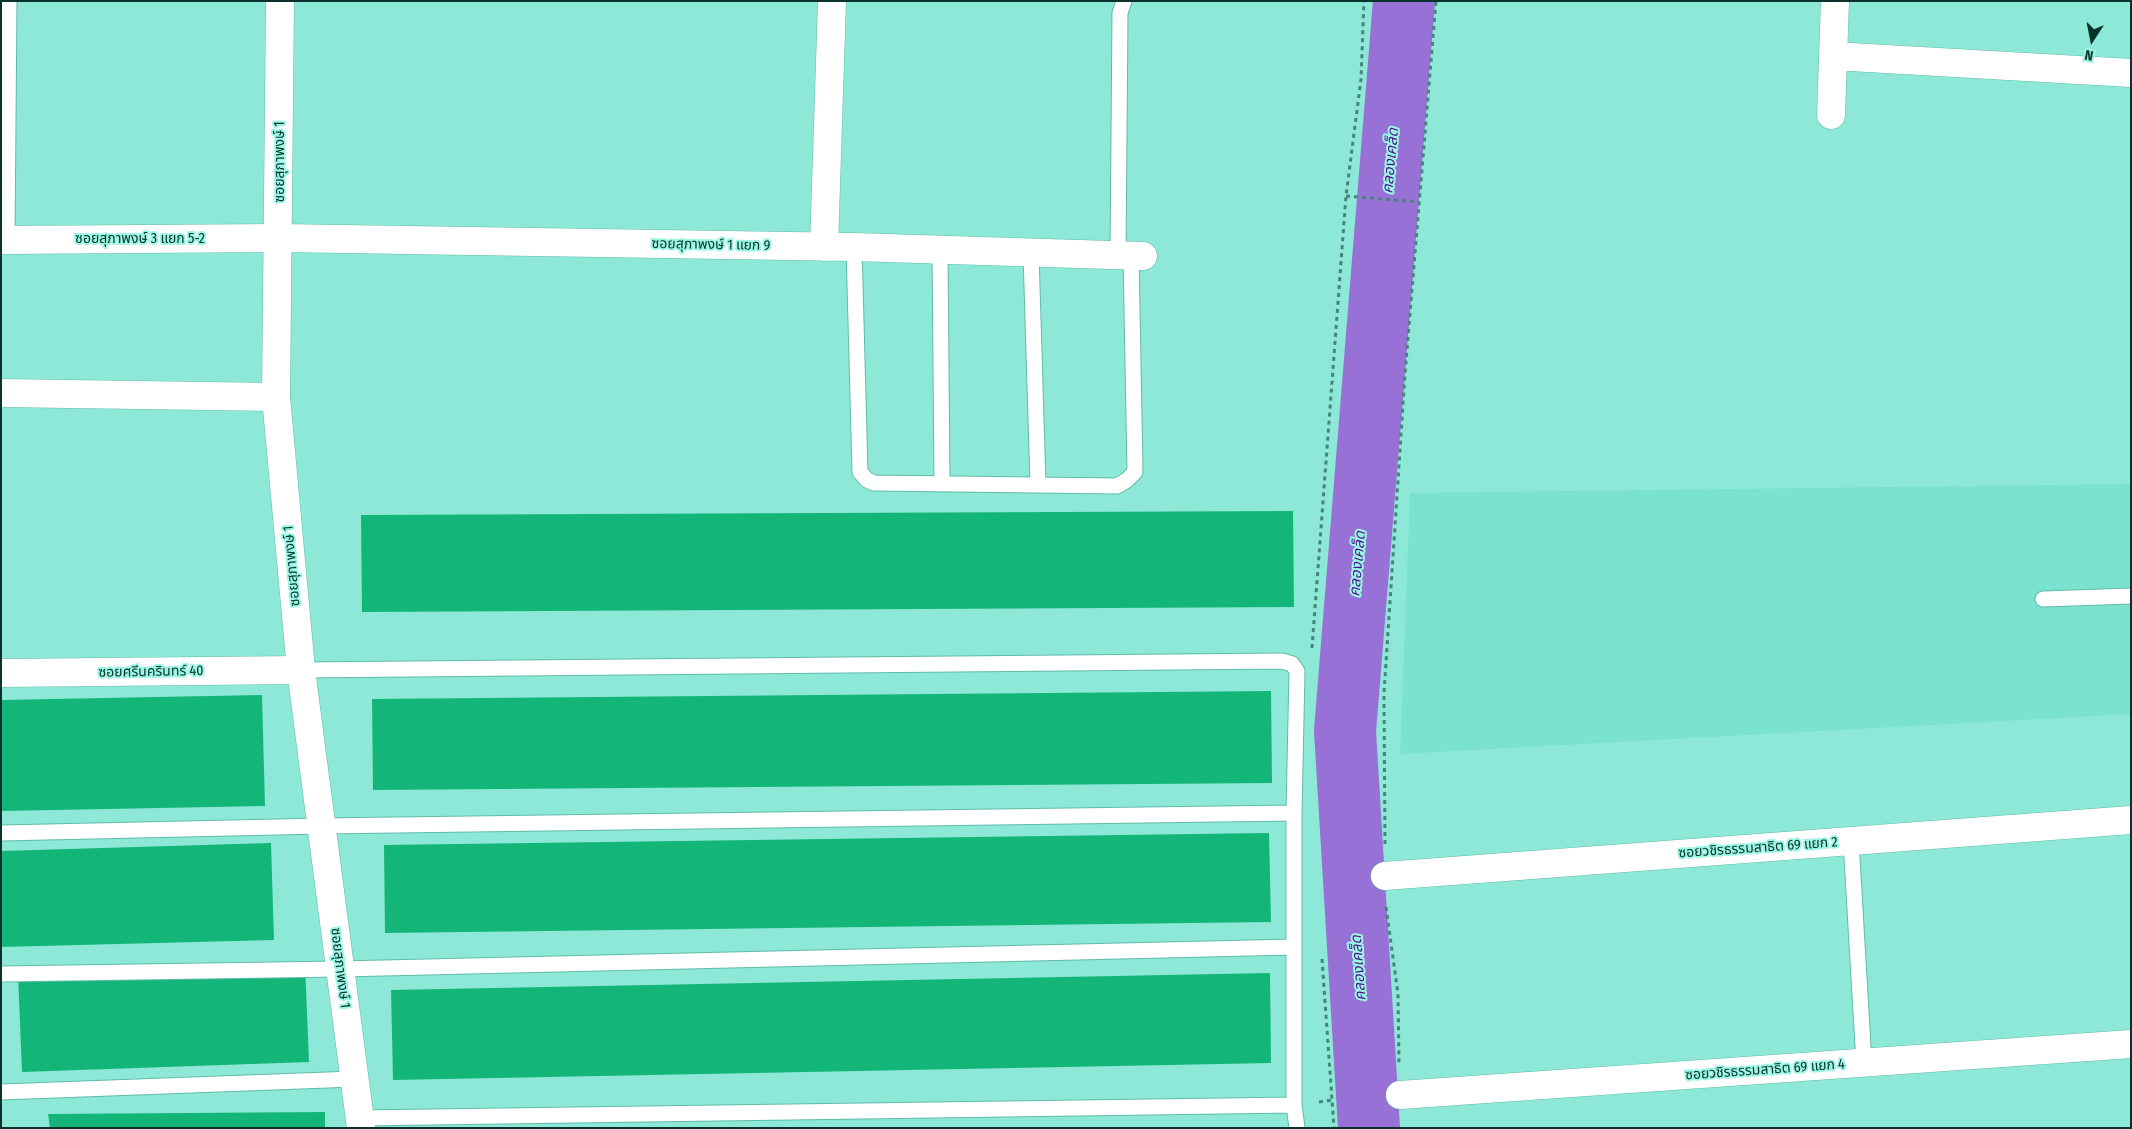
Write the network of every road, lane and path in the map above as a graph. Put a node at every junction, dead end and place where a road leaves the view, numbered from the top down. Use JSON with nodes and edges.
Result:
{"nodes":[{"id":1,"x":9,"y":1,"type":"edge"},
{"id":2,"x":280,"y":1,"type":"edge"},
{"id":3,"x":832,"y":1,"type":"edge"},
{"id":4,"x":1124,"y":1,"type":"edge"},
{"id":5,"x":1364,"y":1,"type":"edge"},
{"id":6,"x":1436,"y":1,"type":"edge"},
{"id":7,"x":1836,"y":1,"type":"edge"},
{"id":8,"x":1833,"y":56,"type":"junction"},
{"id":9,"x":2131,"y":73,"type":"edge"},
{"id":10,"x":1832,"y":115,"type":"dead end"},
{"id":11,"x":1346,"y":196,"type":"junction"},
{"id":12,"x":1419,"y":202,"type":"junction"},
{"id":13,"x":279,"y":238,"type":"junction"},
{"id":14,"x":4,"y":240,"type":"edge"},
{"id":15,"x":824,"y":247,"type":"junction"},
{"id":16,"x":854,"y":248,"type":"junction"},
{"id":17,"x":940,"y":250,"type":"junction"},
{"id":18,"x":1030,"y":253,"type":"junction"},
{"id":19,"x":1130,"y":256,"type":"junction"},
{"id":20,"x":1,"y":393,"type":"edge"},
{"id":21,"x":276,"y":396,"type":"junction"},
{"id":22,"x":942,"y":484,"type":"junction"},
{"id":23,"x":1038,"y":485,"type":"junction"},
{"id":24,"x":2131,"y":596,"type":"edge"},
{"id":25,"x":2042,"y":598,"type":"dead end"},
{"id":26,"x":1312,"y":650,"type":"dead end"},
{"id":27,"x":301,"y":670,"type":"junction"},
{"id":28,"x":1,"y":673,"type":"edge"},
{"id":29,"x":1294,"y":813,"type":"junction"},
{"id":30,"x":2131,"y":820,"type":"edge"},
{"id":31,"x":322,"y":826,"type":"junction"},
{"id":32,"x":1,"y":833,"type":"edge"},
{"id":33,"x":1851,"y":841,"type":"junction"},
{"id":34,"x":1385,"y":876,"type":"junction"},
{"id":35,"x":1294,"y":947,"type":"junction"},
{"id":36,"x":1322,"y":955,"type":"dead end"},
{"id":37,"x":340,"y":969,"type":"junction"},
{"id":38,"x":1,"y":974,"type":"edge"},
{"id":39,"x":2131,"y":1044,"type":"edge"},
{"id":40,"x":1864,"y":1063,"type":"junction"},
{"id":41,"x":355,"y":1079,"type":"junction"},
{"id":42,"x":1,"y":1092,"type":"edge"},
{"id":43,"x":1400,"y":1095,"type":"joint"},
{"id":44,"x":1294,"y":1105,"type":"junction"},
{"id":45,"x":360,"y":1123,"type":"edge"},
{"id":46,"x":1297,"y":1128,"type":"edge"},
{"id":47,"x":1334,"y":1128,"type":"edge"}],
"edges":[{"from":1,"to":14,"type":"lane"},
{"from":2,"to":13,"type":"street","name":"ซอยสุภาพงษ์ 1"},
{"from":3,"to":15,"type":"street"},
{"from":4,"to":19,"type":"lane"},
{"from":5,"to":11,"type":"path"},
{"from":6,"to":12,"type":"path"},
{"from":7,"to":8,"type":"street"},
{"from":8,"to":9,"type":"street"},
{"from":8,"to":10,"type":"street"},
{"from":11,"to":12,"type":"path"},
{"from":11,"to":26,"type":"path"},
{"from":12,"to":34,"type":"path"},
{"from":13,"to":14,"type":"street","name":"ซอยสุภาพงษ์ 3 แยก 5-2"},
{"from":13,"to":15,"type":"street","name":"ซอยสุภาพงษ์ 1 แยก 9"},
{"from":13,"to":21,"type":"street","name":"ซอยสุภาพงษ์ 1"},
{"from":15,"to":16,"type":"street","name":"ซอยสุภาพงษ์ 1 แยก 9"},
{"from":16,"to":17,"type":"street","name":"ซอยสุภาพงษ์ 1 แยก 9"},
{"from":16,"to":22,"type":"lane"},
{"from":17,"to":18,"type":"street","name":"ซอยสุภาพงษ์ 1 แยก 9"},
{"from":17,"to":22,"type":"lane"},
{"from":18,"to":19,"type":"street","name":"ซอยสุภาพงษ์ 1 แยก 9"},
{"from":18,"to":23,"type":"lane"},
{"from":19,"to":23,"type":"lane"},
{"from":20,"to":21,"type":"street"},
{"from":21,"to":27,"type":"street","name":"ซอยสุภาพงษ์ 1"},
{"from":22,"to":23,"type":"lane"},
{"from":24,"to":25,"type":"lane"},
{"from":27,"to":28,"type":"street","name":"ซอยศรีนครินทร์ 40"},
{"from":27,"to":29,"type":"lane"},
{"from":27,"to":31,"type":"street","name":"ซอยสุภาพงษ์ 1"},
{"from":29,"to":31,"type":"lane"},
{"from":29,"to":35,"type":"lane"},
{"from":30,"to":33,"type":"street","name":"ซอยวชิรธรรมสาธิต 69 แยก 2"},
{"from":31,"to":32,"type":"lane"},
{"from":31,"to":37,"type":"street","name":"ซอยสุภาพงษ์ 1"},
{"from":33,"to":34,"type":"street","name":"ซอยวชิรธรรมสาธิต 69 แยก 2"},
{"from":33,"to":40,"type":"lane"},
{"from":34,"to":43,"type":"path"},
{"from":35,"to":37,"type":"lane"},
{"from":35,"to":44,"type":"lane"},
{"from":36,"to":47,"type":"path"},
{"from":37,"to":38,"type":"lane"},
{"from":37,"to":41,"type":"street","name":"ซอยสุภาพงษ์ 1"},
{"from":39,"to":40,"type":"street","name":"ซอยวชิรธรรมสาธิต 69 แยก 4"},
{"from":40,"to":43,"type":"street","name":"ซอยวชิรธรรมสาธิต 69 แยก 4"},
{"from":41,"to":42,"type":"lane"},
{"from":41,"to":45,"type":"street","name":"ซอยสุภาพงษ์ 1"},
{"from":44,"to":45,"type":"lane"},
{"from":44,"to":46,"type":"lane"}]}
